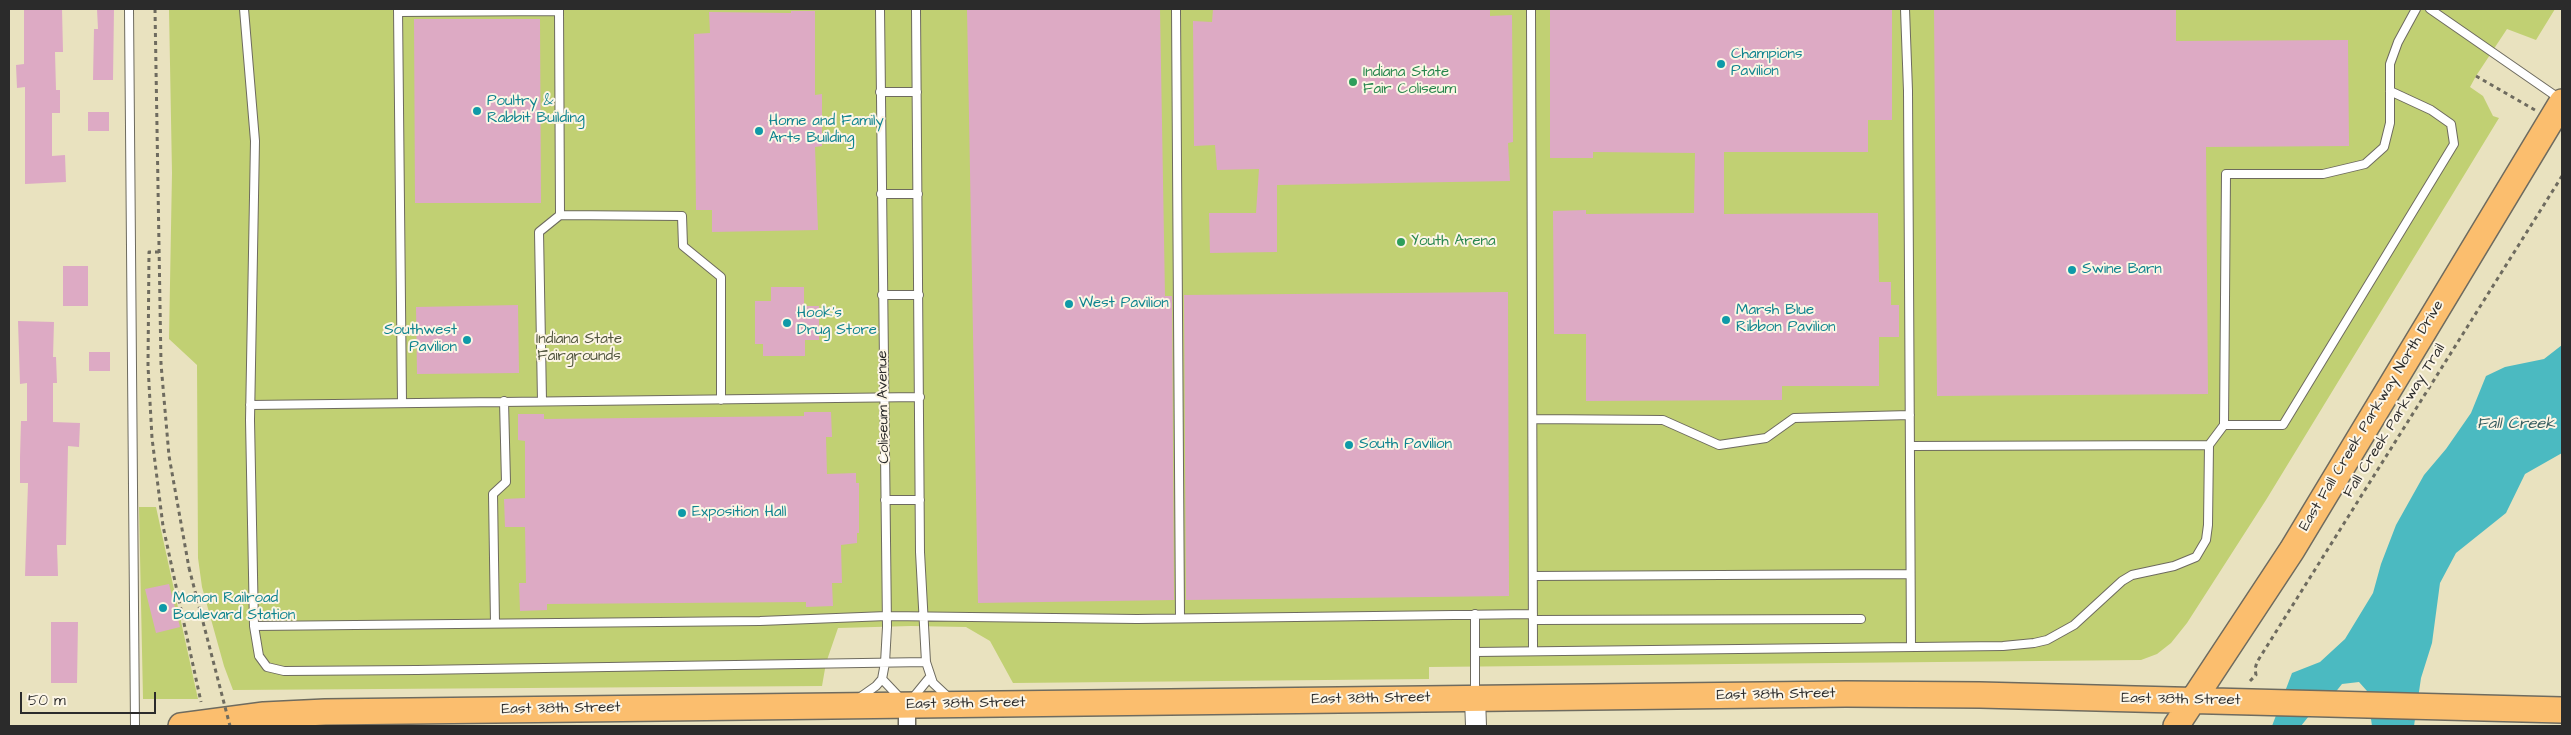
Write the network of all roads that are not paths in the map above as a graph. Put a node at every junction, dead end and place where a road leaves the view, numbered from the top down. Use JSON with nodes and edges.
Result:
{"nodes":[{"id":1,"x":129,"y":9,"type":"edge"},
{"id":2,"x":244,"y":9,"type":"edge"},
{"id":3,"x":880,"y":9,"type":"edge"},
{"id":4,"x":916,"y":9,"type":"edge"},
{"id":5,"x":1176,"y":9,"type":"edge"},
{"id":6,"x":1531,"y":9,"type":"edge"},
{"id":7,"x":1905,"y":9,"type":"edge"},
{"id":8,"x":2416,"y":9,"type":"edge"},
{"id":9,"x":2430,"y":9,"type":"edge"},
{"id":10,"x":559,"y":10,"type":"edge"},
{"id":11,"x":398,"y":11,"type":"edge"},
{"id":12,"x":880,"y":92,"type":"junction"},
{"id":13,"x":917,"y":92,"type":"junction"},
{"id":14,"x":2390,"y":92,"type":"junction"},
{"id":15,"x":2562,"y":101,"type":"edge"},
{"id":16,"x":881,"y":194,"type":"junction"},
{"id":17,"x":918,"y":194,"type":"junction"},
{"id":18,"x":560,"y":215,"type":"junction"},
{"id":19,"x":882,"y":295,"type":"junction"},
{"id":20,"x":919,"y":295,"type":"junction"},
{"id":21,"x":920,"y":397,"type":"junction"},
{"id":22,"x":884,"y":398,"type":"junction"},
{"id":23,"x":722,"y":400,"type":"junction"},
{"id":24,"x":504,"y":401,"type":"junction"},
{"id":25,"x":542,"y":401,"type":"junction"},
{"id":26,"x":402,"y":402,"type":"junction"},
{"id":27,"x":250,"y":405,"type":"junction"},
{"id":28,"x":1910,"y":415,"type":"junction"},
{"id":29,"x":1533,"y":419,"type":"junction"},
{"id":30,"x":2224,"y":425,"type":"junction"},
{"id":31,"x":2209,"y":445,"type":"junction"},
{"id":32,"x":1910,"y":446,"type":"junction"},
{"id":33,"x":885,"y":500,"type":"junction"},
{"id":34,"x":920,"y":500,"type":"junction"},
{"id":35,"x":1910,"y":574,"type":"junction"},
{"id":36,"x":1533,"y":576,"type":"junction"},
{"id":37,"x":1475,"y":614,"type":"junction"},
{"id":38,"x":887,"y":616,"type":"junction"},
{"id":39,"x":924,"y":616,"type":"junction"},
{"id":40,"x":1533,"y":617,"type":"junction"},
{"id":41,"x":1180,"y":618,"type":"junction"},
{"id":42,"x":1861,"y":619,"type":"dead end"},
{"id":43,"x":495,"y":623,"type":"junction"},
{"id":44,"x":254,"y":626,"type":"junction"},
{"id":45,"x":1911,"y":646,"type":"junction"},
{"id":46,"x":1533,"y":651,"type":"junction"},
{"id":47,"x":1476,"y":652,"type":"junction"},
{"id":48,"x":926,"y":662,"type":"junction"},
{"id":49,"x":886,"y":663,"type":"junction"},
{"id":50,"x":930,"y":677,"type":"junction"},
{"id":51,"x":882,"y":679,"type":"junction"},
{"id":52,"x":1476,"y":698,"type":"junction"},
{"id":53,"x":2192,"y":701,"type":"junction"},
{"id":54,"x":971,"y":704,"type":"junction"},
{"id":55,"x":838,"y":706,"type":"junction"},
{"id":56,"x":2561,"y":710,"type":"edge"},
{"id":57,"x":907,"y":716,"type":"edge"},
{"id":58,"x":135,"y":726,"type":"edge"},
{"id":59,"x":181,"y":726,"type":"edge"},
{"id":60,"x":1476,"y":726,"type":"edge"},
{"id":61,"x":2176,"y":726,"type":"edge"}],
"edges":[{"from":1,"to":58,"type":"lane"},
{"from":2,"to":27,"type":"lane"},
{"from":3,"to":12,"type":"lane","name":"Coliseum Avenue"},
{"from":4,"to":13,"type":"lane"},
{"from":5,"to":41,"type":"lane"},
{"from":6,"to":29,"type":"lane"},
{"from":7,"to":28,"type":"lane"},
{"from":8,"to":14,"type":"lane"},
{"from":9,"to":15,"type":"lane"},
{"from":10,"to":11,"type":"lane"},
{"from":10,"to":18,"type":"lane"},
{"from":11,"to":26,"type":"lane"},
{"from":12,"to":13,"type":"lane"},
{"from":12,"to":16,"type":"lane","name":"Coliseum Avenue"},
{"from":13,"to":17,"type":"lane"},
{"from":14,"to":30,"type":"lane"},
{"from":14,"to":30,"type":"lane"},
{"from":15,"to":53,"type":"main road","name":"East Fall Creek Parkway North Drive"},
{"from":16,"to":17,"type":"lane"},
{"from":16,"to":19,"type":"lane","name":"Coliseum Avenue"},
{"from":17,"to":20,"type":"lane"},
{"from":18,"to":23,"type":"lane"},
{"from":18,"to":25,"type":"lane"},
{"from":19,"to":20,"type":"lane"},
{"from":19,"to":22,"type":"lane","name":"Coliseum Avenue"},
{"from":20,"to":21,"type":"lane"},
{"from":21,"to":22,"type":"lane"},
{"from":21,"to":34,"type":"lane"},
{"from":22,"to":23,"type":"lane"},
{"from":22,"to":33,"type":"lane","name":"Coliseum Avenue"},
{"from":23,"to":25,"type":"lane"},
{"from":24,"to":25,"type":"lane"},
{"from":24,"to":26,"type":"lane"},
{"from":24,"to":43,"type":"lane"},
{"from":26,"to":27,"type":"lane"},
{"from":27,"to":44,"type":"lane"},
{"from":28,"to":29,"type":"lane"},
{"from":28,"to":32,"type":"lane"},
{"from":29,"to":36,"type":"lane"},
{"from":30,"to":31,"type":"lane"},
{"from":31,"to":32,"type":"lane"},
{"from":31,"to":45,"type":"lane"},
{"from":32,"to":35,"type":"lane"},
{"from":33,"to":34,"type":"lane"},
{"from":33,"to":38,"type":"lane","name":"Coliseum Avenue"},
{"from":34,"to":39,"type":"lane"},
{"from":35,"to":36,"type":"lane"},
{"from":35,"to":45,"type":"lane"},
{"from":36,"to":40,"type":"lane"},
{"from":37,"to":40,"type":"lane"},
{"from":37,"to":41,"type":"lane"},
{"from":37,"to":47,"type":"lane"},
{"from":38,"to":39,"type":"lane"},
{"from":38,"to":43,"type":"lane"},
{"from":38,"to":49,"type":"lane","name":"Coliseum Avenue"},
{"from":39,"to":41,"type":"lane"},
{"from":39,"to":48,"type":"lane"},
{"from":40,"to":42,"type":"lane"},
{"from":40,"to":46,"type":"lane"},
{"from":43,"to":44,"type":"lane"},
{"from":44,"to":49,"type":"lane"},
{"from":45,"to":46,"type":"lane"},
{"from":46,"to":47,"type":"lane"},
{"from":47,"to":52,"type":"lane"},
{"from":48,"to":49,"type":"lane"},
{"from":48,"to":50,"type":"lane"},
{"from":49,"to":51,"type":"lane","name":"Coliseum Avenue"},
{"from":50,"to":54,"type":"lane"},
{"from":50,"to":57,"type":"lane"},
{"from":51,"to":55,"type":"lane"},
{"from":51,"to":57,"type":"lane"},
{"from":52,"to":53,"type":"main road","name":"East 38th Street"},
{"from":52,"to":54,"type":"main road","name":"East 38th Street"},
{"from":52,"to":60,"type":"street"},
{"from":53,"to":56,"type":"main road","name":"East 38th Street"},
{"from":53,"to":61,"type":"main road","name":"East Fall Creek Parkway North Drive"},
{"from":54,"to":57,"type":"main road","name":"East 38th Street"},
{"from":55,"to":57,"type":"main road","name":"East 38th Street"},
{"from":55,"to":59,"type":"main road","name":"East 38th Street"}]}
